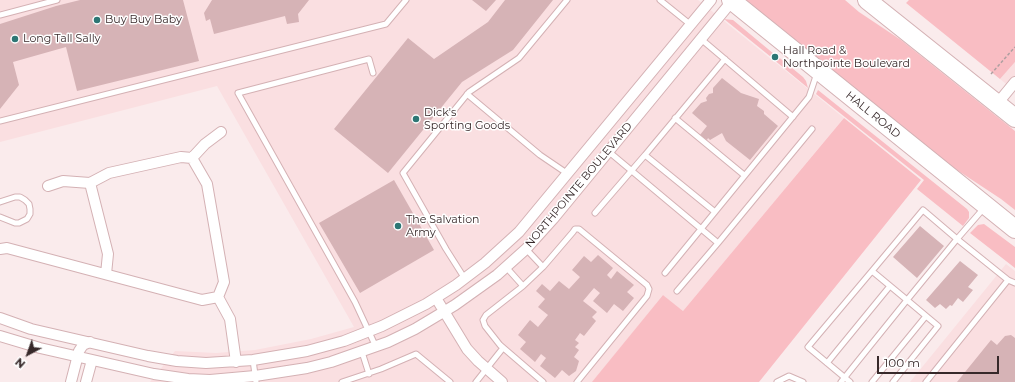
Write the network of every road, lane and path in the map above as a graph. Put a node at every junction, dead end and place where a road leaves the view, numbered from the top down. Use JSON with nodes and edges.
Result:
{"nodes":[{"id":1,"x":57,"y":0,"type":"edge"},
{"id":2,"x":406,"y":0,"type":"edge"},
{"id":3,"x":567,"y":0,"type":"edge"},
{"id":4,"x":660,"y":0,"type":"edge"},
{"id":5,"x":711,"y":0,"type":"edge"},
{"id":6,"x":732,"y":0,"type":"edge"},
{"id":7,"x":867,"y":0,"type":"edge"},
{"id":8,"x":49,"y":1,"type":"edge"},
{"id":9,"x":0,"y":15,"type":"edge"},
{"id":10,"x":691,"y":25,"type":"junction"},
{"id":11,"x":700,"y":38,"type":"junction"},
{"id":12,"x":1015,"y":47,"type":"edge"},
{"id":13,"x":725,"y":59,"type":"junction"},
{"id":14,"x":818,"y":71,"type":"junction"},
{"id":15,"x":373,"y":73,"type":"dead end"},
{"id":16,"x":991,"y":74,"type":"dead end"},
{"id":17,"x":649,"y":75,"type":"junction"},
{"id":18,"x":1015,"y":82,"type":"edge"},
{"id":19,"x":662,"y":86,"type":"junction"},
{"id":20,"x":468,"y":94,"type":"junction"},
{"id":21,"x":997,"y":104,"type":"junction"},
{"id":22,"x":793,"y":117,"type":"junction"},
{"id":23,"x":675,"y":118,"type":"junction"},
{"id":24,"x":1015,"y":118,"type":"edge"},
{"id":25,"x":0,"y":121,"type":"edge"},
{"id":26,"x":812,"y":129,"type":"dead end"},
{"id":27,"x":221,"y":132,"type":"dead end"},
{"id":28,"x":608,"y":151,"type":"junction"},
{"id":29,"x":645,"y":155,"type":"junction"},
{"id":30,"x":192,"y":158,"type":"junction"},
{"id":31,"x":632,"y":171,"type":"junction"},
{"id":32,"x":568,"y":174,"type":"junction"},
{"id":33,"x":744,"y":175,"type":"junction"},
{"id":34,"x":90,"y":183,"type":"junction"},
{"id":35,"x":48,"y":186,"type":"dead end"},
{"id":36,"x":574,"y":192,"type":"junction"},
{"id":37,"x":0,"y":202,"type":"edge"},
{"id":38,"x":986,"y":206,"type":"junction"},
{"id":39,"x":715,"y":212,"type":"junction"},
{"id":40,"x":595,"y":214,"type":"dead end"},
{"id":41,"x":0,"y":217,"type":"edge"},
{"id":42,"x":701,"y":229,"type":"junction"},
{"id":43,"x":1015,"y":229,"type":"edge"},
{"id":44,"x":957,"y":239,"type":"junction"},
{"id":45,"x":718,"y":243,"type":"junction"},
{"id":46,"x":0,"y":249,"type":"edge"},
{"id":47,"x":526,"y":249,"type":"junction"},
{"id":48,"x":543,"y":266,"type":"junction"},
{"id":49,"x":506,"y":267,"type":"junction"},
{"id":50,"x":872,"y":271,"type":"junction"},
{"id":51,"x":664,"y":273,"type":"dead end"},
{"id":52,"x":106,"y":274,"type":"junction"},
{"id":53,"x":465,"y":279,"type":"junction"},
{"id":54,"x":1008,"y":280,"type":"junction"},
{"id":55,"x":1015,"y":283,"type":"edge"},
{"id":56,"x":523,"y":286,"type":"junction"},
{"id":57,"x":890,"y":286,"type":"junction"},
{"id":58,"x":677,"y":291,"type":"dead end"},
{"id":59,"x":218,"y":297,"type":"junction"},
{"id":60,"x":436,"y":298,"type":"junction"},
{"id":61,"x":907,"y":300,"type":"junction"},
{"id":62,"x":444,"y":313,"type":"junction"},
{"id":63,"x":926,"y":316,"type":"junction"},
{"id":64,"x":0,"y":318,"type":"edge"},
{"id":65,"x":370,"y":331,"type":"junction"},
{"id":66,"x":0,"y":336,"type":"edge"},
{"id":67,"x":90,"y":342,"type":"junction"},
{"id":68,"x":376,"y":347,"type":"junction"},
{"id":69,"x":503,"y":348,"type":"junction"},
{"id":70,"x":362,"y":352,"type":"junction"},
{"id":71,"x":77,"y":356,"type":"junction"},
{"id":72,"x":92,"y":360,"type":"junction"},
{"id":73,"x":253,"y":360,"type":"junction"},
{"id":74,"x":236,"y":362,"type":"junction"},
{"id":75,"x":827,"y":363,"type":"junction"},
{"id":76,"x":486,"y":369,"type":"junction"},
{"id":77,"x":369,"y":374,"type":"junction"},
{"id":78,"x":256,"y":379,"type":"edge"},
{"id":79,"x":188,"y":380,"type":"edge"},
{"id":80,"x":842,"y":380,"type":"edge"},
{"id":81,"x":71,"y":382,"type":"edge"},
{"id":82,"x":86,"y":382,"type":"edge"},
{"id":83,"x":342,"y":382,"type":"edge"},
{"id":84,"x":450,"y":382,"type":"edge"},
{"id":85,"x":476,"y":382,"type":"edge"},
{"id":86,"x":502,"y":382,"type":"edge"},
{"id":87,"x":543,"y":382,"type":"edge"},
{"id":88,"x":577,"y":382,"type":"edge"},
{"id":89,"x":777,"y":382,"type":"edge"},
{"id":90,"x":803,"y":382,"type":"edge"},
{"id":91,"x":850,"y":382,"type":"edge"},
{"id":92,"x":872,"y":382,"type":"edge"},
{"id":93,"x":893,"y":382,"type":"edge"},
{"id":94,"x":926,"y":382,"type":"edge"}],
"edges":[{"from":1,"to":8,"type":"lane"},
{"from":2,"to":25,"type":"lane"},
{"from":3,"to":20,"type":"lane"},
{"from":4,"to":10,"type":"lane"},
{"from":5,"to":10,"type":"street","name":"NORTHPOINTE BOULEVARD"},
{"from":6,"to":11,"type":"street","name":"NORTHPOINTE BOULEVARD"},
{"from":6,"to":14,"type":"highway","name":"HALL ROAD"},
{"from":7,"to":21,"type":"highway"},
{"from":8,"to":9,"type":"lane"},
{"from":10,"to":17,"type":"street","name":"NORTHPOINTE BOULEVARD"},
{"from":11,"to":13,"type":"lane"},
{"from":11,"to":19,"type":"street","name":"NORTHPOINTE BOULEVARD"},
{"from":12,"to":16,"type":"path"},
{"from":13,"to":22,"type":"lane"},
{"from":13,"to":23,"type":"lane"},
{"from":14,"to":22,"type":"lane"},
{"from":14,"to":38,"type":"highway","name":"HALL ROAD"},
{"from":15,"to":65,"type":"lane"},
{"from":17,"to":19,"type":"street"},
{"from":17,"to":32,"type":"street","name":"NORTHPOINTE BOULEVARD"},
{"from":18,"to":21,"type":"street"},
{"from":19,"to":28,"type":"street","name":"NORTHPOINTE BOULEVARD"},
{"from":20,"to":32,"type":"lane"},
{"from":20,"to":53,"type":"lane"},
{"from":21,"to":24,"type":"highway"},
{"from":22,"to":33,"type":"lane"},
{"from":23,"to":29,"type":"lane"},
{"from":23,"to":33,"type":"lane"},
{"from":26,"to":45,"type":"lane"},
{"from":27,"to":30,"type":"street"},
{"from":28,"to":31,"type":"lane"},
{"from":28,"to":36,"type":"street","name":"NORTHPOINTE BOULEVARD"},
{"from":29,"to":31,"type":"lane"},
{"from":29,"to":39,"type":"lane"},
{"from":30,"to":34,"type":"street"},
{"from":30,"to":59,"type":"street"},
{"from":31,"to":40,"type":"lane"},
{"from":31,"to":42,"type":"lane"},
{"from":32,"to":36,"type":"street"},
{"from":32,"to":53,"type":"street","name":"NORTHPOINTE BOULEVARD"},
{"from":33,"to":39,"type":"lane"},
{"from":34,"to":35,"type":"street"},
{"from":34,"to":52,"type":"street"},
{"from":36,"to":47,"type":"street","name":"NORTHPOINTE BOULEVARD"},
{"from":37,"to":41,"type":"lane"},
{"from":38,"to":43,"type":"highway","name":"HALL ROAD"},
{"from":38,"to":44,"type":"lane"},
{"from":39,"to":42,"type":"lane"},
{"from":42,"to":45,"type":"lane"},
{"from":42,"to":51,"type":"lane"},
{"from":44,"to":50,"type":"lane"},
{"from":44,"to":54,"type":"lane"},
{"from":44,"to":61,"type":"lane"},
{"from":45,"to":58,"type":"lane"},
{"from":46,"to":52,"type":"street"},
{"from":47,"to":48,"type":"lane"},
{"from":47,"to":49,"type":"street","name":"NORTHPOINTE BOULEVARD"},
{"from":48,"to":56,"type":"lane"},
{"from":48,"to":88,"type":"lane"},
{"from":49,"to":56,"type":"lane"},
{"from":49,"to":62,"type":"street","name":"NORTHPOINTE BOULEVARD"},
{"from":50,"to":57,"type":"lane"},
{"from":50,"to":75,"type":"lane"},
{"from":52,"to":59,"type":"street"},
{"from":53,"to":60,"type":"street","name":"NORTHPOINTE BOULEVARD"},
{"from":54,"to":55,"type":"lane"},
{"from":54,"to":94,"type":"lane"},
{"from":56,"to":69,"type":"lane"},
{"from":57,"to":61,"type":"lane"},
{"from":57,"to":75,"type":"lane"},
{"from":59,"to":74,"type":"street"},
{"from":60,"to":62,"type":"street"},
{"from":60,"to":65,"type":"street","name":"NORTHPOINTE BOULEVARD"},
{"from":61,"to":63,"type":"lane"},
{"from":61,"to":80,"type":"lane"},
{"from":62,"to":68,"type":"street","name":"NORTHPOINTE BOULEVARD"},
{"from":62,"to":76,"type":"street"},
{"from":63,"to":92,"type":"lane"},
{"from":63,"to":93,"type":"lane"},
{"from":64,"to":67,"type":"street","name":"NORTHPOINTE BOULEVARD"},
{"from":65,"to":68,"type":"lane"},
{"from":65,"to":73,"type":"street","name":"NORTHPOINTE BOULEVARD"},
{"from":66,"to":71,"type":"street","name":"NORTHPOINTE BOULEVARD"},
{"from":67,"to":71,"type":"street"},
{"from":67,"to":74,"type":"street","name":"NORTHPOINTE BOULEVARD"},
{"from":68,"to":70,"type":"street","name":"NORTHPOINTE BOULEVARD"},
{"from":69,"to":76,"type":"lane"},
{"from":69,"to":87,"type":"lane"},
{"from":70,"to":77,"type":"lane"},
{"from":70,"to":78,"type":"street","name":"NORTHPOINTE BOULEVARD"},
{"from":71,"to":72,"type":"street","name":"NORTHPOINTE BOULEVARD"},
{"from":71,"to":81,"type":"street"},
{"from":72,"to":79,"type":"street","name":"NORTHPOINTE BOULEVARD"},
{"from":72,"to":82,"type":"street"},
{"from":73,"to":74,"type":"street","name":"NORTHPOINTE BOULEVARD"},
{"from":73,"to":78,"type":"lane"},
{"from":75,"to":80,"type":"lane"},
{"from":76,"to":85,"type":"lane"},
{"from":76,"to":86,"type":"street"},
{"from":77,"to":83,"type":"lane"},
{"from":77,"to":84,"type":"lane"},
{"from":78,"to":79,"type":"street","name":"NORTHPOINTE BOULEVARD"},
{"from":80,"to":91,"type":"lane"},
{"from":89,"to":90,"type":"lane"}]}
